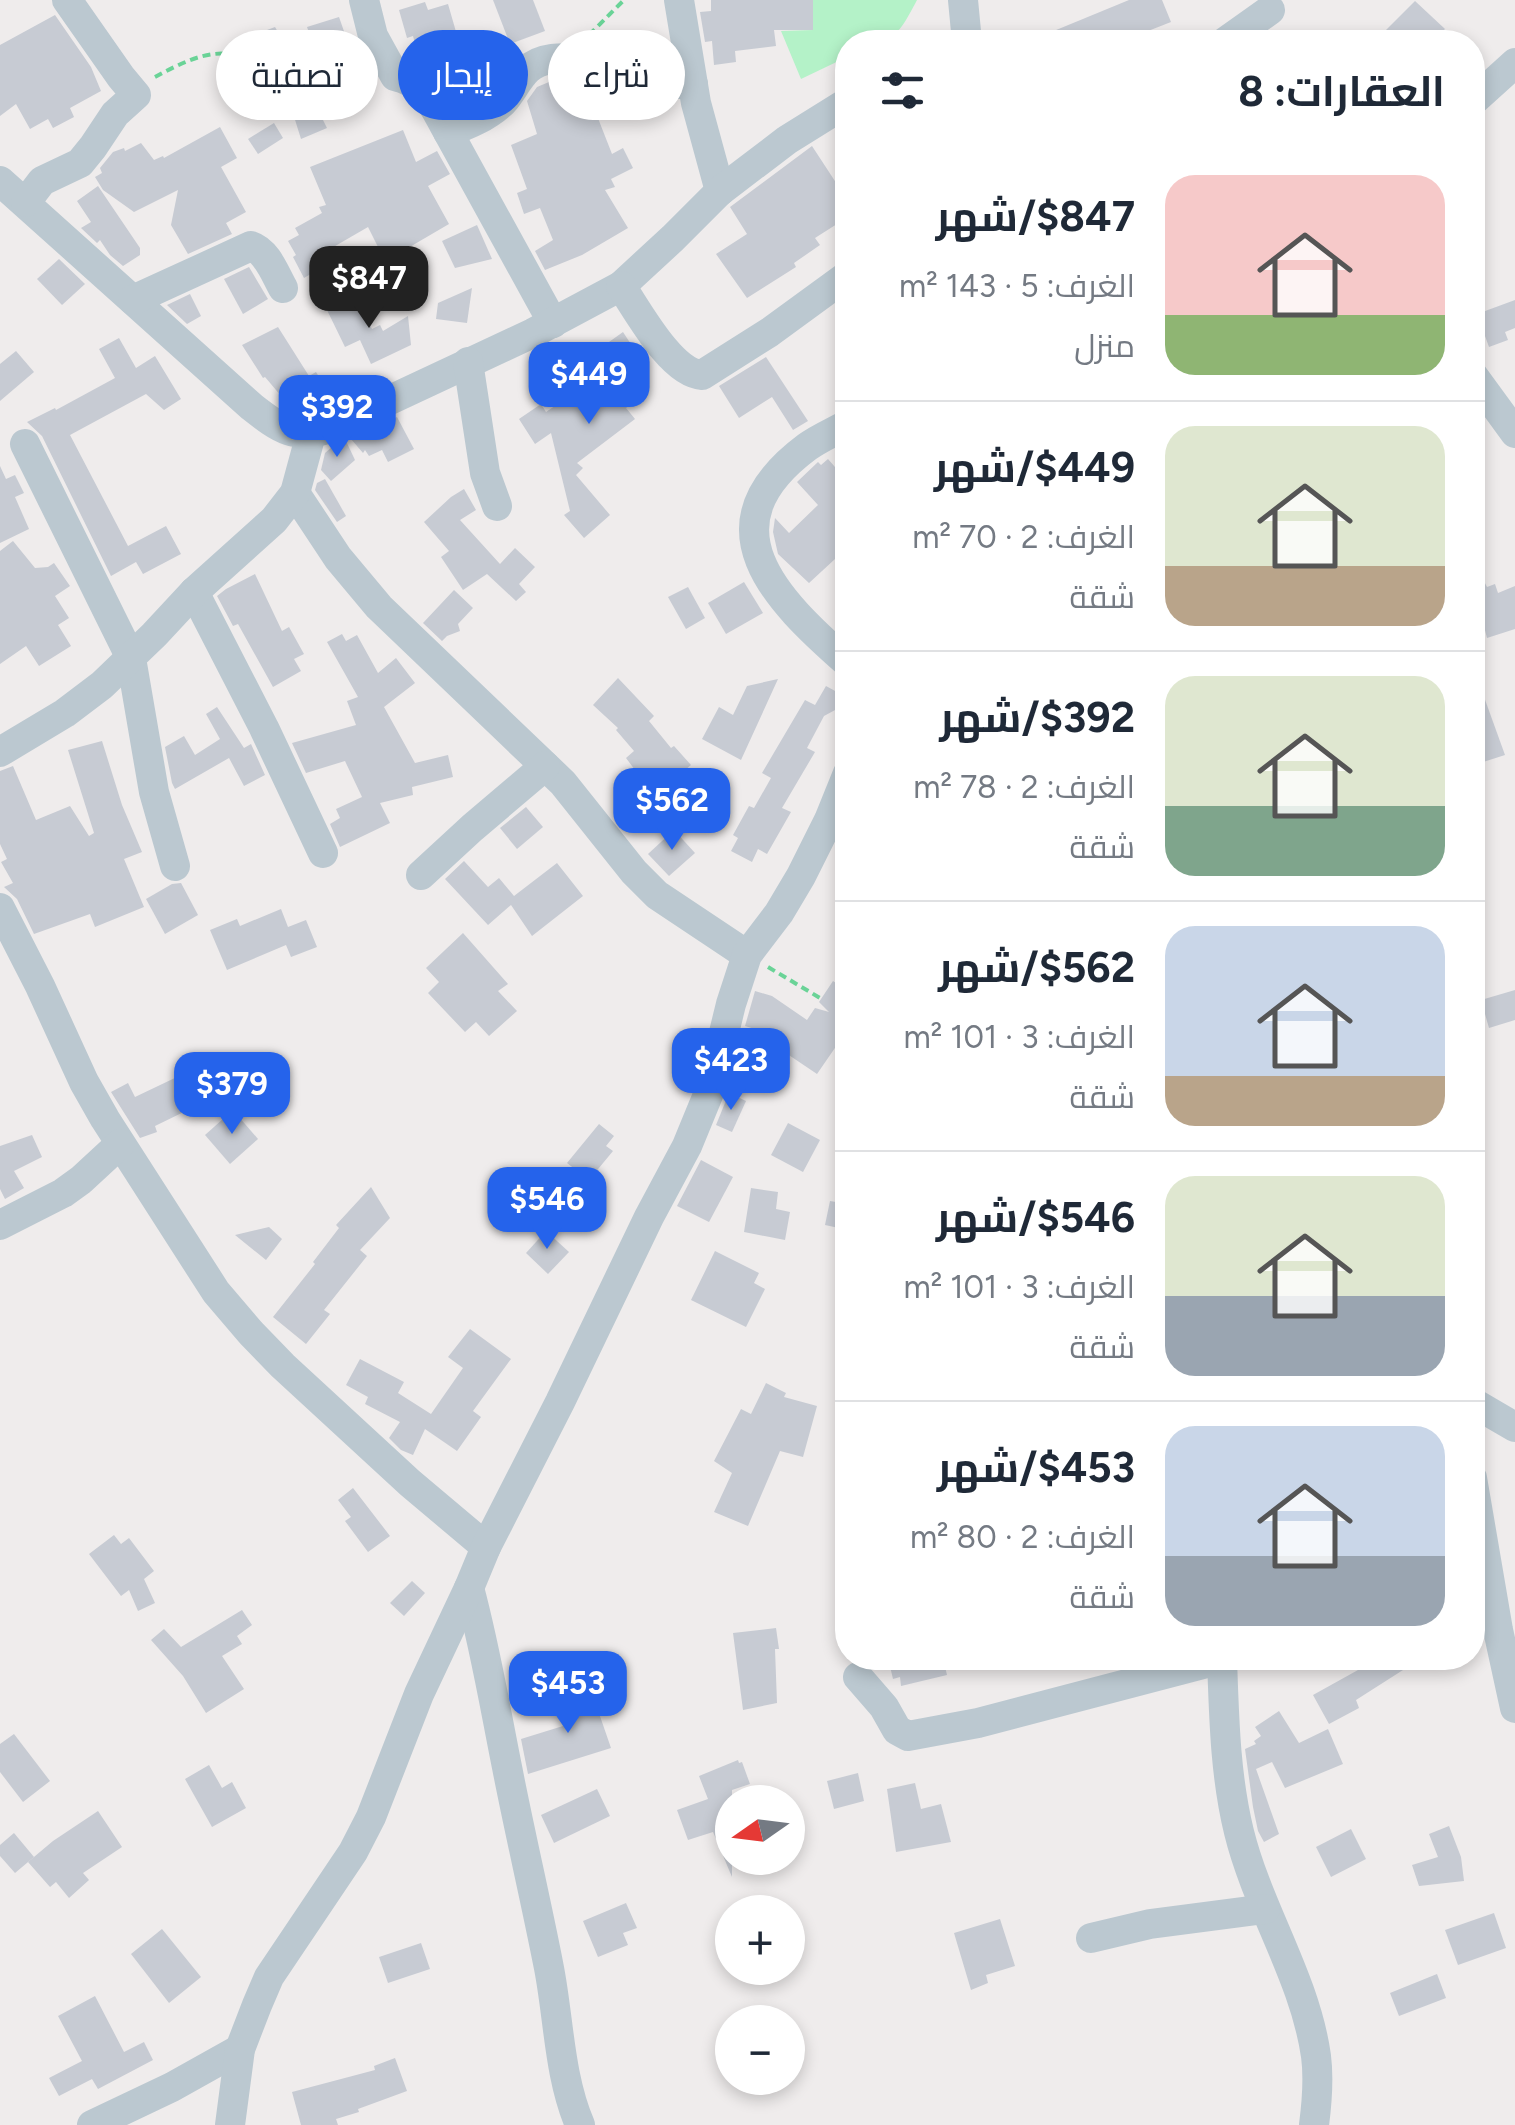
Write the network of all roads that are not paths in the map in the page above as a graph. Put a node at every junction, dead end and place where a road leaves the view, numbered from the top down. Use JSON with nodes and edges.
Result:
{"nodes":[{"id":1,"x":67,"y":0,"type":"edge"},
{"id":2,"x":364,"y":0,"type":"edge"},
{"id":3,"x":680,"y":0,"type":"edge"},
{"id":4,"x":1270,"y":10,"type":"dead end"},
{"id":5,"x":1242,"y":30,"type":"edge"},
{"id":6,"x":1513,"y":77,"type":"edge"},
{"id":7,"x":693,"y":84,"type":"junction"},
{"id":8,"x":1485,"y":94,"type":"edge"},
{"id":9,"x":835,"y":119,"type":"edge"},
{"id":10,"x":448,"y":132,"type":"junction"},
{"id":11,"x":0,"y":182,"type":"edge"},
{"id":12,"x":720,"y":191,"type":"junction"},
{"id":13,"x":26,"y":202,"type":"junction"},
{"id":14,"x":835,"y":284,"type":"edge"},
{"id":15,"x":621,"y":286,"type":"junction"},
{"id":16,"x":283,"y":288,"type":"dead end"},
{"id":17,"x":132,"y":300,"type":"junction"},
{"id":18,"x":553,"y":323,"type":"junction"},
{"id":19,"x":468,"y":362,"type":"junction"},
{"id":20,"x":1485,"y":392,"type":"edge"},
{"id":21,"x":835,"y":431,"type":"edge"},
{"id":22,"x":1515,"y":433,"type":"edge"},
{"id":23,"x":311,"y":434,"type":"junction"},
{"id":24,"x":24,"y":444,"type":"dead end"},
{"id":25,"x":295,"y":492,"type":"junction"},
{"id":26,"x":497,"y":506,"type":"dead end"},
{"id":27,"x":194,"y":592,"type":"junction"},
{"id":28,"x":835,"y":651,"type":"edge"},
{"id":29,"x":131,"y":658,"type":"junction"},
{"id":30,"x":0,"y":752,"type":"edge"},
{"id":31,"x":545,"y":766,"type":"junction"},
{"id":32,"x":835,"y":805,"type":"edge"},
{"id":33,"x":324,"y":853,"type":"dead end"},
{"id":34,"x":175,"y":866,"type":"dead end"},
{"id":35,"x":421,"y":875,"type":"dead end"},
{"id":36,"x":0,"y":908,"type":"edge"},
{"id":37,"x":747,"y":955,"type":"junction"},
{"id":38,"x":120,"y":1144,"type":"junction"},
{"id":39,"x":0,"y":1225,"type":"edge"},
{"id":40,"x":1485,"y":1410,"type":"edge"},
{"id":41,"x":1515,"y":1427,"type":"edge"},
{"id":42,"x":486,"y":1546,"type":"junction"},
{"id":43,"x":1485,"y":1554,"type":"edge"},
{"id":44,"x":469,"y":1588,"type":"junction"},
{"id":45,"x":1176,"y":1670,"type":"edge"},
{"id":46,"x":1222,"y":1670,"type":"edge"},
{"id":47,"x":858,"y":1676,"type":"dead end"},
{"id":48,"x":1515,"y":1708,"type":"edge"},
{"id":49,"x":1265,"y":1909,"type":"junction"},
{"id":50,"x":1091,"y":1938,"type":"dead end"},
{"id":51,"x":240,"y":2050,"type":"junction"},
{"id":52,"x":92,"y":2125,"type":"edge"},
{"id":53,"x":230,"y":2125,"type":"edge"},
{"id":54,"x":580,"y":2125,"type":"edge"},
{"id":55,"x":1314,"y":2125,"type":"edge"}],
"edges":[{"from":1,"to":13,"type":"street"},
{"from":2,"to":10,"type":"street"},
{"from":3,"to":7,"type":"street"},
{"from":4,"to":5,"type":"street"},
{"from":6,"to":8,"type":"street"},
{"from":7,"to":10,"type":"street"},
{"from":7,"to":12,"type":"street"},
{"from":9,"to":12,"type":"street"},
{"from":10,"to":18,"type":"street"},
{"from":11,"to":13,"type":"street"},
{"from":12,"to":15,"type":"street"},
{"from":13,"to":17,"type":"street"},
{"from":14,"to":15,"type":"street"},
{"from":15,"to":18,"type":"street"},
{"from":16,"to":17,"type":"street"},
{"from":17,"to":23,"type":"street"},
{"from":18,"to":19,"type":"street"},
{"from":19,"to":23,"type":"street"},
{"from":19,"to":26,"type":"street"},
{"from":20,"to":22,"type":"street"},
{"from":21,"to":28,"type":"street"},
{"from":23,"to":25,"type":"street"},
{"from":24,"to":29,"type":"street"},
{"from":25,"to":27,"type":"street"},
{"from":25,"to":31,"type":"street"},
{"from":27,"to":29,"type":"street"},
{"from":27,"to":33,"type":"street"},
{"from":29,"to":30,"type":"street"},
{"from":29,"to":34,"type":"street"},
{"from":31,"to":35,"type":"street"},
{"from":31,"to":37,"type":"street"},
{"from":32,"to":37,"type":"street"},
{"from":36,"to":38,"type":"street"},
{"from":37,"to":42,"type":"street"},
{"from":38,"to":39,"type":"street"},
{"from":38,"to":42,"type":"street"},
{"from":40,"to":41,"type":"street"},
{"from":42,"to":44,"type":"street"},
{"from":43,"to":48,"type":"street"},
{"from":44,"to":51,"type":"street"},
{"from":44,"to":54,"type":"street"},
{"from":45,"to":47,"type":"street"},
{"from":46,"to":49,"type":"street"},
{"from":49,"to":50,"type":"street"},
{"from":49,"to":55,"type":"street"},
{"from":51,"to":52,"type":"street"},
{"from":51,"to":53,"type":"street"}]}
